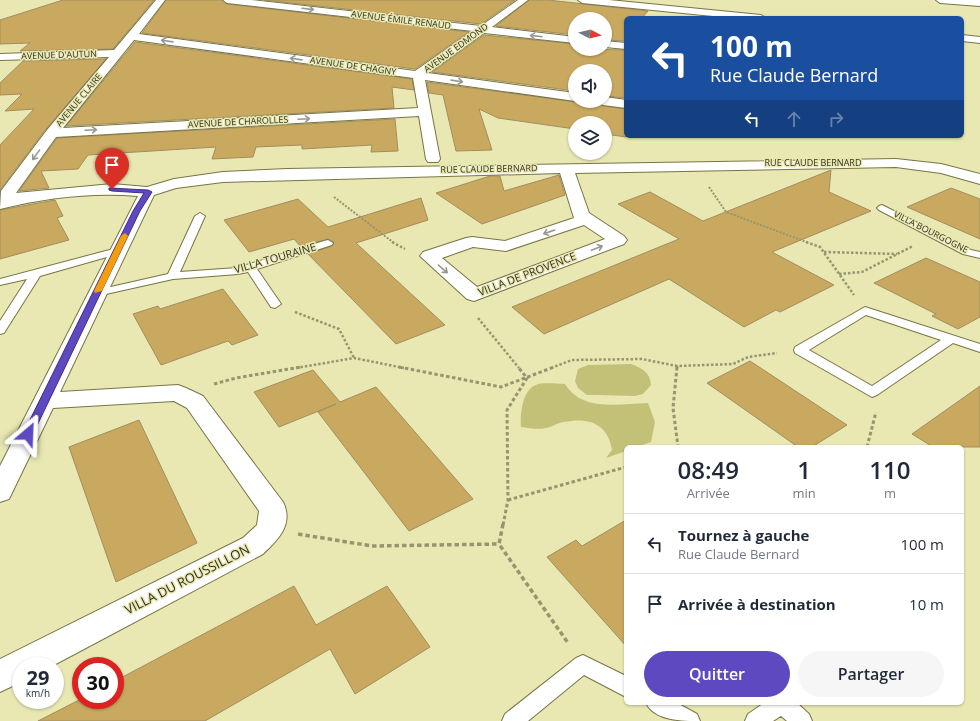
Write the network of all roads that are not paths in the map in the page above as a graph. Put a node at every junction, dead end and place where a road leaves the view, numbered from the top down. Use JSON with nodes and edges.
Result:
{"nodes":[{"id":1,"x":161,"y":0,"type":"edge"},
{"id":2,"x":227,"y":0,"type":"edge"},
{"id":3,"x":524,"y":0,"type":"edge"},
{"id":4,"x":582,"y":0,"type":"edge"},
{"id":5,"x":940,"y":0,"type":"edge"},
{"id":6,"x":969,"y":1,"type":"edge"},
{"id":7,"x":980,"y":4,"type":"edge"},
{"id":8,"x":741,"y":16,"type":"edge"},
{"id":9,"x":482,"y":30,"type":"junction"},
{"id":10,"x":131,"y":37,"type":"junction"},
{"id":11,"x":964,"y":38,"type":"edge"},
{"id":12,"x":568,"y":39,"type":"edge"},
{"id":13,"x":980,"y":40,"type":"edge"},
{"id":14,"x":612,"y":45,"type":"edge"},
{"id":15,"x":624,"y":46,"type":"edge"},
{"id":16,"x":118,"y":53,"type":"junction"},
{"id":17,"x":0,"y":57,"type":"edge"},
{"id":18,"x":418,"y":75,"type":"junction"},
{"id":19,"x":568,"y":96,"type":"edge"},
{"id":20,"x":612,"y":102,"type":"edge"},
{"id":21,"x":624,"y":104,"type":"edge"},
{"id":22,"x":424,"y":112,"type":"junction"},
{"id":23,"x":52,"y":132,"type":"junction"},
{"id":24,"x":433,"y":159,"type":"dead end"},
{"id":25,"x":566,"y":168,"type":"junction"},
{"id":26,"x":980,"y":179,"type":"edge"},
{"id":27,"x":148,"y":192,"type":"junction"},
{"id":28,"x":15,"y":199,"type":"junction"},
{"id":29,"x":0,"y":204,"type":"edge"},
{"id":30,"x":882,"y":208,"type":"dead end"},
{"id":31,"x":200,"y":216,"type":"dead end"},
{"id":32,"x":586,"y":219,"type":"junction"},
{"id":33,"x":328,"y":243,"type":"dead end"},
{"id":34,"x":117,"y":251,"type":"junction"},
{"id":35,"x":980,"y":255,"type":"edge"},
{"id":36,"x":250,"y":267,"type":"junction"},
{"id":37,"x":36,"y":274,"type":"junction"},
{"id":38,"x":173,"y":276,"type":"junction"},
{"id":39,"x":0,"y":282,"type":"edge"},
{"id":40,"x":97,"y":293,"type":"junction"},
{"id":41,"x":275,"y":304,"type":"road end"},
{"id":42,"x":0,"y":330,"type":"edge"},
{"id":43,"x":951,"y":339,"type":"junction"},
{"id":44,"x":980,"y":348,"type":"edge"},
{"id":45,"x":44,"y":401,"type":"junction"},
{"id":46,"x":2,"y":485,"type":"edge"},
{"id":47,"x":0,"y":676,"type":"edge"},
{"id":48,"x":624,"y":686,"type":"edge"},
{"id":49,"x":660,"y":705,"type":"edge"},
{"id":50,"x":779,"y":705,"type":"edge"},
{"id":51,"x":784,"y":705,"type":"edge"},
{"id":52,"x":512,"y":721,"type":"edge"},
{"id":53,"x":690,"y":721,"type":"edge"},
{"id":54,"x":755,"y":721,"type":"edge"},
{"id":55,"x":802,"y":721,"type":"edge"}],
"edges":[{"from":1,"to":10,"type":"street","name":"AVENUE CLAIRE"},
{"from":2,"to":9,"type":"street","name":"AVENUE ÉMILE RENAUD","one_way":true},
{"from":3,"to":9,"type":"street","name":"AVENUE EDMOND"},
{"from":4,"to":8,"type":"street"},
{"from":5,"to":6,"type":"street"},
{"from":6,"to":7,"type":"street"},
{"from":12,"to":9,"type":"street","name":"AVENUE ÉMILE RENAUD","one_way":true},
{"from":9,"to":18,"type":"street","name":"AVENUE EDMOND"},
{"from":10,"to":16,"type":"street","name":"AVENUE CLAIRE"},
{"from":18,"to":10,"type":"street","name":"AVENUE DE CHAGNY","one_way":true},
{"from":11,"to":13,"type":"street"},
{"from":14,"to":15,"type":"street"},
{"from":16,"to":17,"type":"street","name":"AVENUE D'AUTUN"},
{"from":16,"to":23,"type":"street","name":"AVENUE CLAIRE"},
{"from":18,"to":19,"type":"street","name":"AVENUE DE CHAGNY","one_way":true},
{"from":18,"to":22,"type":"street","name":"AVENUE EDMOND"},
{"from":20,"to":21,"type":"street"},
{"from":23,"to":22,"type":"street","name":"AVENUE DE CHAROLLES","one_way":true},
{"from":22,"to":24,"type":"street","name":"AVENUE EDMOND"},
{"from":23,"to":28,"type":"street","name":"AVENUE CLAIRE","one_way":true},
{"from":25,"to":26,"type":"street","name":"RUE CLAUDE BERNARD"},
{"from":25,"to":27,"type":"street","name":"RUE CLAUDE BERNARD"},
{"from":25,"to":32,"type":"street","name":"VILLA DE PROVENCE"},
{"from":27,"to":28,"type":"street","name":"RUE CLAUDE BERNARD"},
{"from":27,"to":34,"type":"street"},
{"from":28,"to":29,"type":"street","name":"RUE CLAUDE BERNARD"},
{"from":30,"to":35,"type":"lane","name":"VILLA BOURGOGNE"},
{"from":31,"to":38,"type":"lane"},
{"from":32,"to":32,"type":"street","name":"VILLA DE PROVENCE","one_way":true},
{"from":33,"to":36,"type":"lane","name":"VILLA TOURAINE"},
{"from":34,"to":37,"type":"lane"},
{"from":34,"to":40,"type":"street"},
{"from":36,"to":38,"type":"lane","name":"VILLA TOURAINE"},
{"from":36,"to":41,"type":"lane"},
{"from":37,"to":39,"type":"lane"},
{"from":37,"to":42,"type":"lane"},
{"from":38,"to":40,"type":"lane","name":"VILLA TOURAINE"},
{"from":40,"to":45,"type":"street"},
{"from":43,"to":43,"type":"lane"},
{"from":43,"to":44,"type":"lane"},
{"from":45,"to":46,"type":"street"},
{"from":45,"to":47,"type":"street","name":"VILLA DU ROUSSILLON"},
{"from":48,"to":52,"type":"lane"},
{"from":49,"to":53,"type":"lane"},
{"from":50,"to":54,"type":"lane"},
{"from":51,"to":55,"type":"lane"}]}
